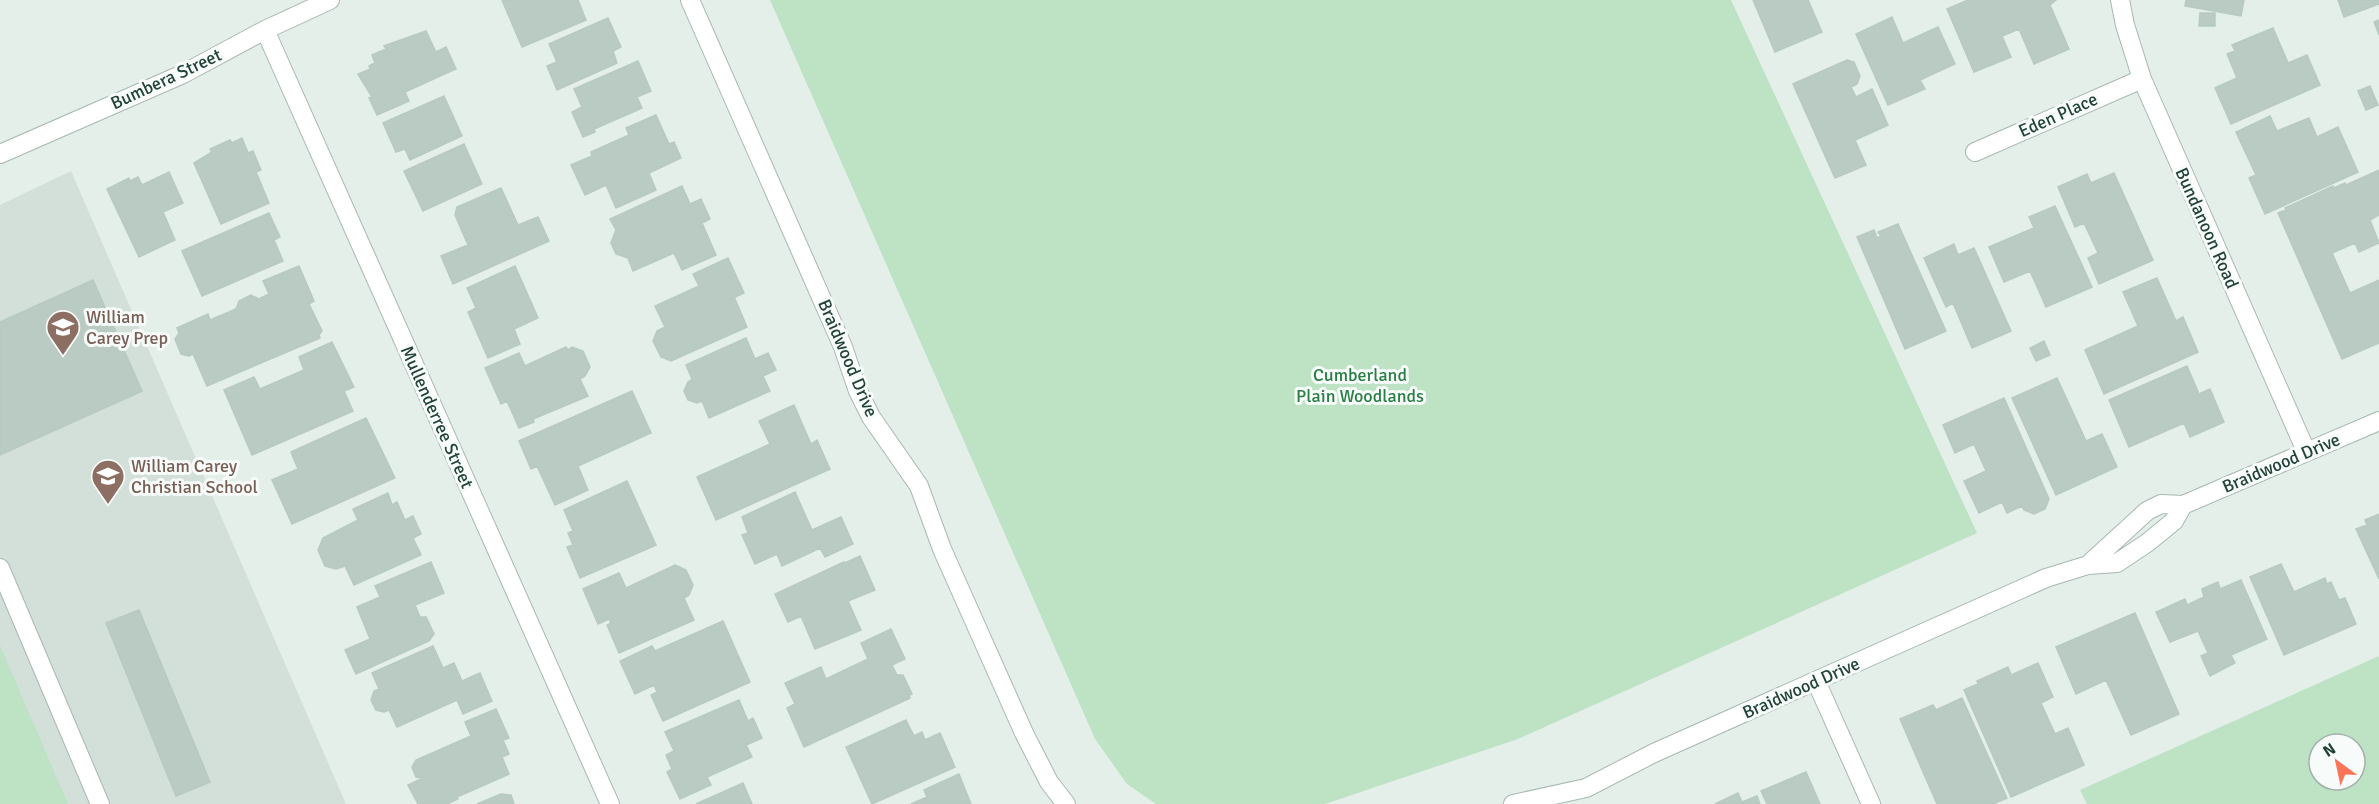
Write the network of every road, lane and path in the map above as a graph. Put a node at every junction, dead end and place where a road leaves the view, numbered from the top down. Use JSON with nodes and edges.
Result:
{"nodes":[{"id":1,"x":330,"y":0,"type":"edge"},
{"id":2,"x":690,"y":0,"type":"edge"},
{"id":3,"x":2120,"y":0,"type":"edge"},
{"id":4,"x":265,"y":30,"type":"junction"},
{"id":5,"x":2142,"y":79,"type":"junction"},
{"id":6,"x":1975,"y":152,"type":"dead end"},
{"id":7,"x":0,"y":154,"type":"edge"},
{"id":8,"x":2379,"y":421,"type":"edge"},
{"id":9,"x":2306,"y":451,"type":"junction"},
{"id":10,"x":2183,"y":505,"type":"junction"},
{"id":11,"x":2088,"y":564,"type":"junction"},
{"id":12,"x":0,"y":568,"type":"edge"},
{"id":13,"x":1816,"y":681,"type":"junction"},
{"id":14,"x":100,"y":804,"type":"edge"},
{"id":15,"x":610,"y":804,"type":"edge"},
{"id":16,"x":1066,"y":804,"type":"edge"},
{"id":17,"x":1514,"y":804,"type":"edge"},
{"id":18,"x":1871,"y":804,"type":"edge"}],
"edges":[{"from":1,"to":4,"type":"street","name":"Bumbera Street"},
{"from":2,"to":16,"type":"street","name":"Braidwood Drive"},
{"from":3,"to":5,"type":"street","name":"Bundanoon Road"},
{"from":4,"to":7,"type":"street","name":"Bumbera Street"},
{"from":4,"to":15,"type":"street","name":"Mullenderree Street"},
{"from":5,"to":6,"type":"street","name":"Eden Place"},
{"from":5,"to":9,"type":"street","name":"Bundanoon Road"},
{"from":8,"to":9,"type":"street","name":"Braidwood Drive"},
{"from":9,"to":10,"type":"street","name":"Braidwood Drive"},
{"from":10,"to":11,"type":"street","name":"Braidwood Drive"},
{"from":10,"to":11,"type":"street","name":"Braidwood Drive"},
{"from":11,"to":13,"type":"street","name":"Braidwood Drive"},
{"from":12,"to":14,"type":"street"},
{"from":13,"to":17,"type":"street","name":"Braidwood Drive"},
{"from":13,"to":18,"type":"street"}]}
